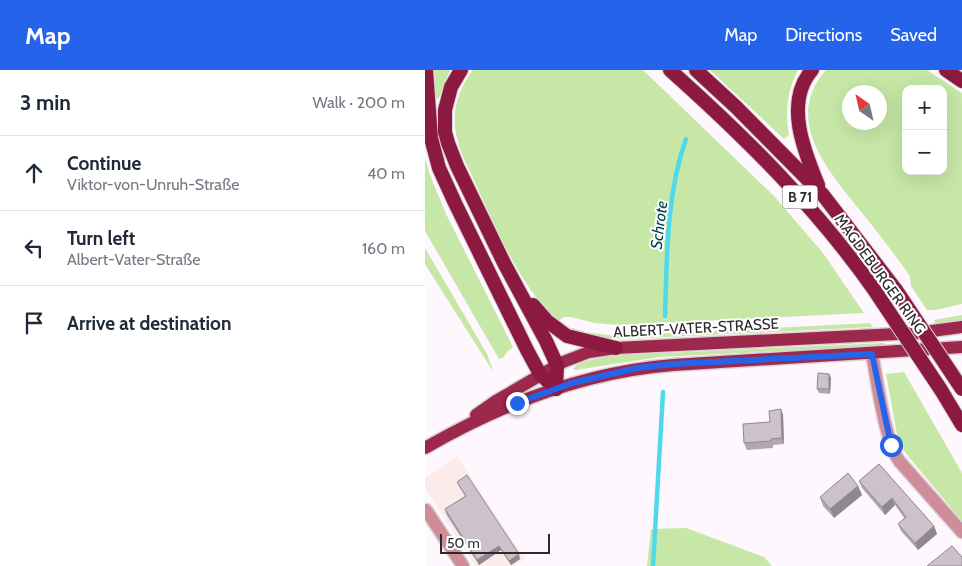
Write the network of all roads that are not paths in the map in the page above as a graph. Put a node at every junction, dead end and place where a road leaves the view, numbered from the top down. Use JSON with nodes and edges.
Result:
{"nodes":[{"id":1,"x":426,"y":70,"type":"edge"},
{"id":2,"x":461,"y":70,"type":"edge"},
{"id":3,"x":658,"y":70,"type":"edge"},
{"id":4,"x":670,"y":70,"type":"edge"},
{"id":5,"x":696,"y":70,"type":"edge"},
{"id":6,"x":812,"y":70,"type":"edge"},
{"id":7,"x":946,"y":70,"type":"edge"},
{"id":8,"x":962,"y":81,"type":"edge"},
{"id":9,"x":716,"y":111,"type":"junction"},
{"id":10,"x":823,"y":195,"type":"junction"},
{"id":11,"x":519,"y":289,"type":"junction"},
{"id":12,"x":962,"y":327,"type":"edge"},
{"id":13,"x":962,"y":347,"type":"edge"},
{"id":14,"x":616,"y":348,"type":"junction"},
{"id":15,"x":872,"y":354,"type":"junction"},
{"id":16,"x":557,"y":364,"type":"junction"},
{"id":17,"x":541,"y":374,"type":"junction"},
{"id":18,"x":556,"y":388,"type":"junction"},
{"id":19,"x":962,"y":390,"type":"edge"},
{"id":20,"x":962,"y":426,"type":"edge"},
{"id":21,"x":454,"y":431,"type":"junction"},
{"id":22,"x":425,"y":448,"type":"edge"},
{"id":23,"x":426,"y":510,"type":"edge"},
{"id":24,"x":962,"y":532,"type":"edge"},
{"id":25,"x":463,"y":566,"type":"edge"}],
"edges":[{"from":1,"to":17,"type":"highway"},
{"from":2,"to":11,"type":"highway"},
{"from":3,"to":9,"type":"highway"},
{"from":4,"to":9,"type":"highway","name":"MAGDEBURGER RING","number":"B 71"},
{"from":5,"to":10,"type":"highway","name":"MAGDEBURGER RING","number":"B 71"},
{"from":6,"to":10,"type":"highway"},
{"from":7,"to":8,"type":"highway"},
{"from":9,"to":20,"type":"highway","name":"MAGDEBURGER RING","number":"B 71","bridge":true},
{"from":10,"to":19,"type":"highway","name":"MAGDEBURGER RING","number":"B 71","bridge":true},
{"from":11,"to":14,"type":"highway"},
{"from":11,"to":16,"type":"highway"},
{"from":12,"to":14,"type":"main road","name":"ALBERT-VATER-STRASSE"},
{"from":13,"to":15,"type":"main road","name":"ALBERT-VATER-STRASSE"},
{"from":14,"to":16,"type":"main road","name":"ALBERT-VATER-STRASSE"},
{"from":15,"to":18,"type":"main road","name":"ALBERT-VATER-STRASSE"},
{"from":15,"to":24,"type":"street"},
{"from":16,"to":17,"type":"main road","name":"ALBERT-VATER-STRASSE"},
{"from":16,"to":18,"type":"highway"},
{"from":17,"to":18,"type":"highway"},
{"from":17,"to":21,"type":"main road","name":"ALBERT-VATER-STRASSE"},
{"from":18,"to":21,"type":"main road","name":"ALBERT-VATER-STRASSE"},
{"from":21,"to":22,"type":"main road","name":"ALBERT-VATER-STRASSE"},
{"from":23,"to":25,"type":"street"}]}
